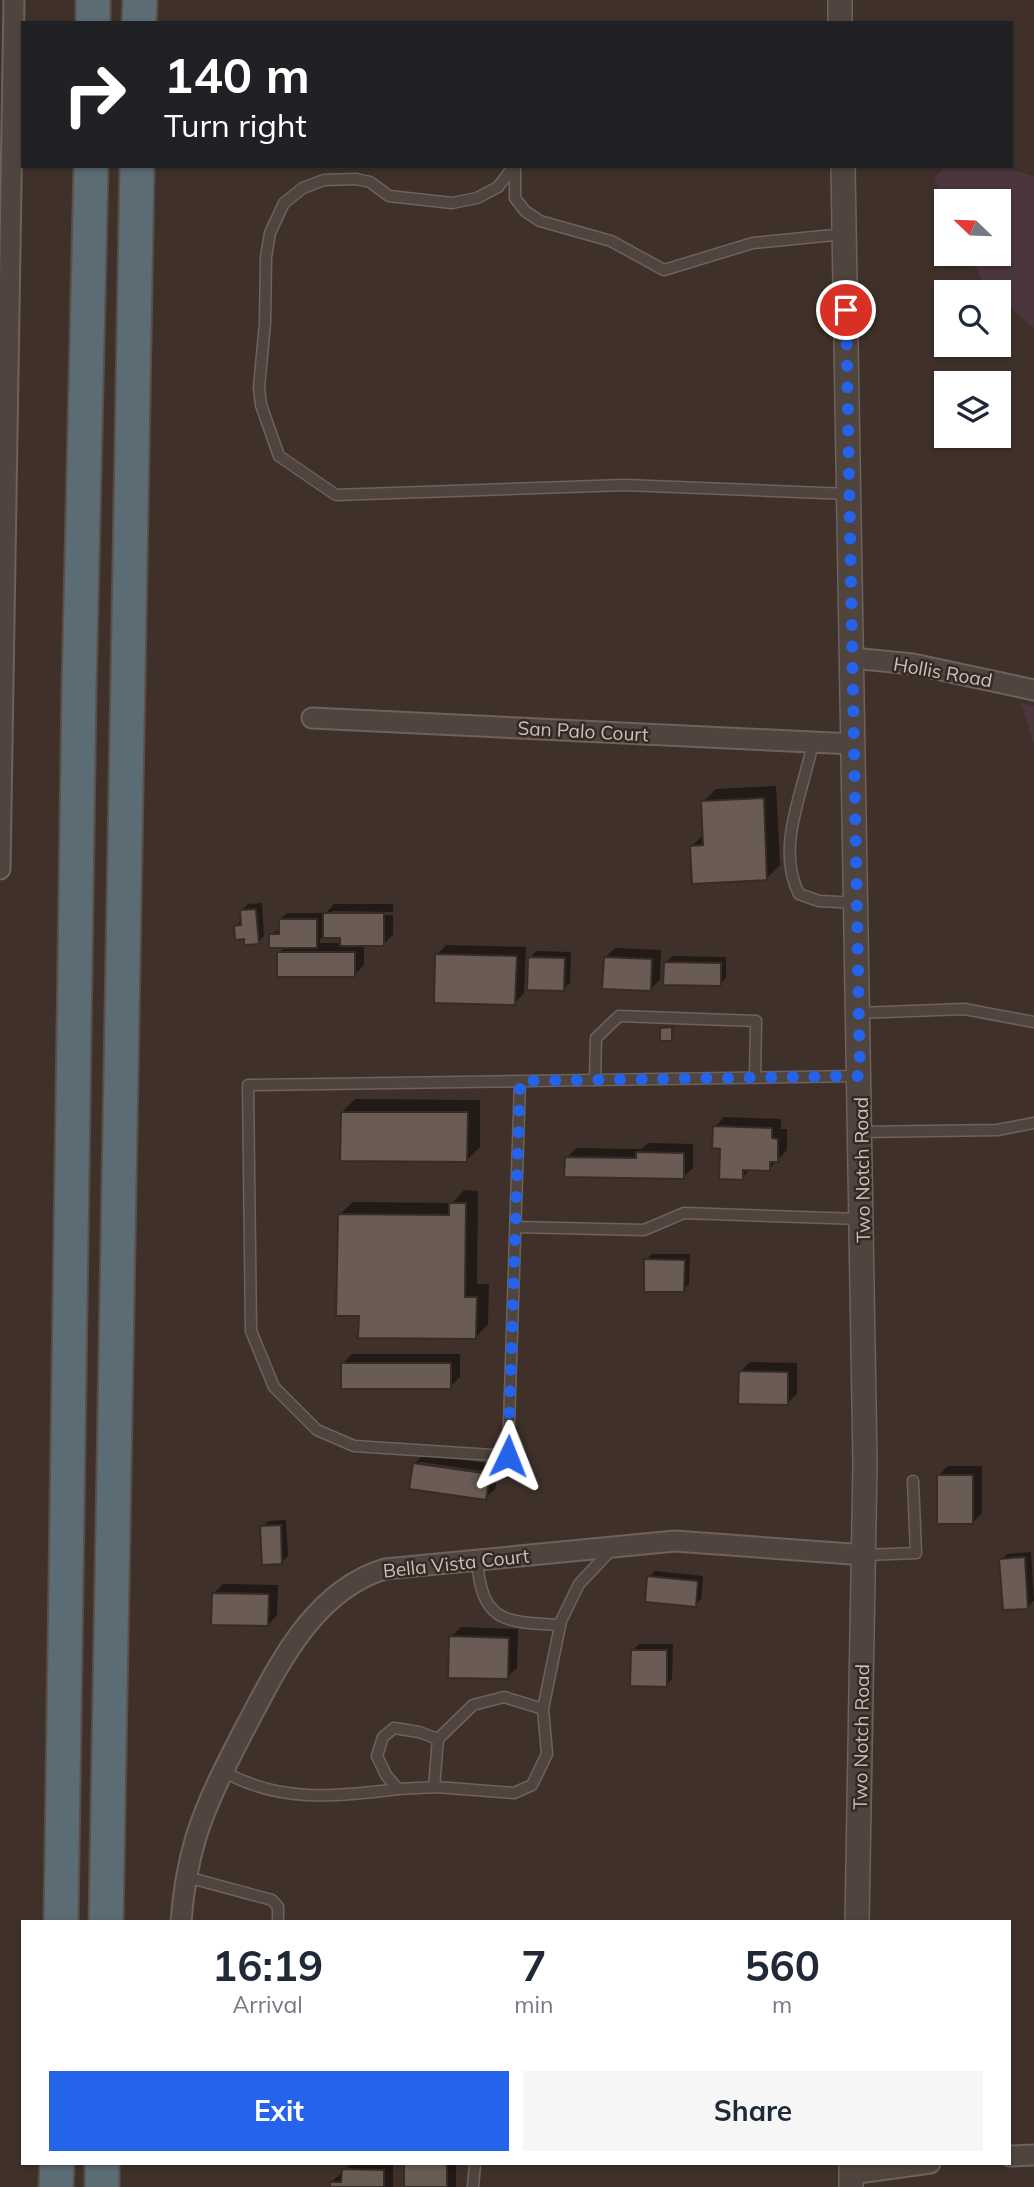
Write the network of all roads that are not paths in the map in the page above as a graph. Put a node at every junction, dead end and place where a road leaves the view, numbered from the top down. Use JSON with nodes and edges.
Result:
{"nodes":[{"id":1,"x":14,"y":0,"type":"edge"},
{"id":2,"x":93,"y":0,"type":"edge"},
{"id":3,"x":140,"y":0,"type":"edge"},
{"id":4,"x":840,"y":0,"type":"edge"},
{"id":5,"x":93,"y":21,"type":"edge"},
{"id":6,"x":139,"y":21,"type":"edge"},
{"id":7,"x":840,"y":21,"type":"edge"},
{"id":8,"x":6,"y":103,"type":"edge"},
{"id":9,"x":91,"y":168,"type":"edge"},
{"id":10,"x":137,"y":168,"type":"edge"},
{"id":11,"x":512,"y":168,"type":"edge"},
{"id":12,"x":514,"y":168,"type":"edge"},
{"id":13,"x":843,"y":168,"type":"edge"},
{"id":14,"x":845,"y":234,"type":"junction"},
{"id":15,"x":4,"y":279,"type":"edge"},
{"id":16,"x":4,"y":374,"type":"edge"},
{"id":17,"x":849,"y":494,"type":"junction"},
{"id":18,"x":2,"y":576,"type":"edge"},
{"id":19,"x":2,"y":620,"type":"edge"},
{"id":20,"x":852,"y":658,"type":"junction"},
{"id":21,"x":1034,"y":690,"type":"edge"},
{"id":22,"x":312,"y":718,"type":"dead end"},
{"id":23,"x":813,"y":742,"type":"junction"},
{"id":24,"x":853,"y":744,"type":"junction"},
{"id":25,"x":0,"y":869,"type":"edge"},
{"id":26,"x":857,"y":903,"type":"junction"},
{"id":27,"x":859,"y":1013,"type":"junction"},
{"id":28,"x":1034,"y":1022,"type":"edge"},
{"id":29,"x":860,"y":1076,"type":"junction"},
{"id":30,"x":755,"y":1078,"type":"junction"},
{"id":31,"x":595,"y":1080,"type":"junction"},
{"id":32,"x":520,"y":1081,"type":"junction"},
{"id":33,"x":1034,"y":1123,"type":"edge"},
{"id":34,"x":861,"y":1132,"type":"junction"},
{"id":35,"x":863,"y":1219,"type":"junction"},
{"id":36,"x":516,"y":1227,"type":"junction"},
{"id":37,"x":913,"y":1481,"type":"dead end"},
{"id":38,"x":616,"y":1545,"type":"junction"},
{"id":39,"x":865,"y":1555,"type":"junction"},
{"id":40,"x":477,"y":1560,"type":"junction"},
{"id":41,"x":560,"y":1625,"type":"junction"},
{"id":42,"x":543,"y":1709,"type":"junction"},
{"id":43,"x":438,"y":1739,"type":"junction"},
{"id":44,"x":223,"y":1771,"type":"junction"},
{"id":45,"x":434,"y":1787,"type":"junction"},
{"id":46,"x":398,"y":1789,"type":"junction"},
{"id":47,"x":187,"y":1877,"type":"junction"},
{"id":48,"x":61,"y":1920,"type":"edge"},
{"id":49,"x":106,"y":1920,"type":"edge"},
{"id":50,"x":181,"y":1920,"type":"edge"},
{"id":51,"x":278,"y":1920,"type":"edge"},
{"id":52,"x":857,"y":1920,"type":"edge"},
{"id":53,"x":1034,"y":2155,"type":"edge"},
{"id":54,"x":1011,"y":2157,"type":"edge"},
{"id":55,"x":57,"y":2165,"type":"edge"},
{"id":56,"x":102,"y":2165,"type":"edge"},
{"id":57,"x":475,"y":2165,"type":"edge"},
{"id":58,"x":917,"y":2165,"type":"edge"},
{"id":59,"x":851,"y":2175,"type":"edge"},
{"id":60,"x":56,"y":2187,"type":"edge"},
{"id":61,"x":102,"y":2187,"type":"edge"},
{"id":62,"x":473,"y":2187,"type":"edge"}],
"edges":[{"from":1,"to":8,"type":"street"},
{"from":2,"to":5,"type":"highway"},
{"from":3,"to":6,"type":"highway"},
{"from":4,"to":7,"type":"street"},
{"from":8,"to":15,"type":"street"},
{"from":9,"to":48,"type":"highway"},
{"from":10,"to":49,"type":"highway"},
{"from":11,"to":17,"type":"lane"},
{"from":12,"to":14,"type":"lane"},
{"from":13,"to":14,"type":"street","name":"Two Notch Road"},
{"from":14,"to":17,"type":"street","name":"Two Notch Road"},
{"from":15,"to":16,"type":"street"},
{"from":16,"to":18,"type":"street"},
{"from":17,"to":20,"type":"street","name":"Two Notch Road"},
{"from":18,"to":19,"type":"street"},
{"from":19,"to":25,"type":"street"},
{"from":20,"to":21,"type":"street","name":"Hollis Road"},
{"from":20,"to":24,"type":"street","name":"Two Notch Road"},
{"from":22,"to":23,"type":"street","name":"San Palo Court"},
{"from":23,"to":24,"type":"street","name":"San Palo Court"},
{"from":23,"to":26,"type":"lane"},
{"from":24,"to":26,"type":"street","name":"Two Notch Road"},
{"from":26,"to":27,"type":"street","name":"Two Notch Road"},
{"from":27,"to":28,"type":"lane"},
{"from":27,"to":29,"type":"street","name":"Two Notch Road"},
{"from":29,"to":30,"type":"lane"},
{"from":29,"to":34,"type":"street","name":"Two Notch Road"},
{"from":30,"to":31,"type":"lane"},
{"from":30,"to":31,"type":"lane"},
{"from":31,"to":32,"type":"lane"},
{"from":32,"to":36,"type":"lane"},
{"from":32,"to":36,"type":"lane"},
{"from":33,"to":34,"type":"lane"},
{"from":34,"to":35,"type":"street","name":"Two Notch Road"},
{"from":35,"to":36,"type":"lane"},
{"from":35,"to":39,"type":"street","name":"Two Notch Road"},
{"from":37,"to":39,"type":"lane"},
{"from":38,"to":39,"type":"street","name":"Bella Vista Court"},
{"from":38,"to":40,"type":"street","name":"Bella Vista Court"},
{"from":38,"to":41,"type":"lane"},
{"from":39,"to":52,"type":"street","name":"Two Notch Road"},
{"from":40,"to":41,"type":"lane"},
{"from":40,"to":44,"type":"street","name":"Bella Vista Court"},
{"from":41,"to":42,"type":"lane"},
{"from":42,"to":43,"type":"lane"},
{"from":42,"to":45,"type":"lane"},
{"from":43,"to":45,"type":"lane"},
{"from":43,"to":46,"type":"lane"},
{"from":44,"to":46,"type":"lane"},
{"from":44,"to":47,"type":"street","name":"Bella Vista Court"},
{"from":45,"to":46,"type":"lane"},
{"from":47,"to":50,"type":"street","name":"Bella Vista Court"},
{"from":47,"to":51,"type":"lane"},
{"from":53,"to":54,"type":"street"},
{"from":55,"to":60,"type":"highway"},
{"from":56,"to":61,"type":"highway"},
{"from":57,"to":62,"type":"lane"},
{"from":58,"to":59,"type":"street"}]}
